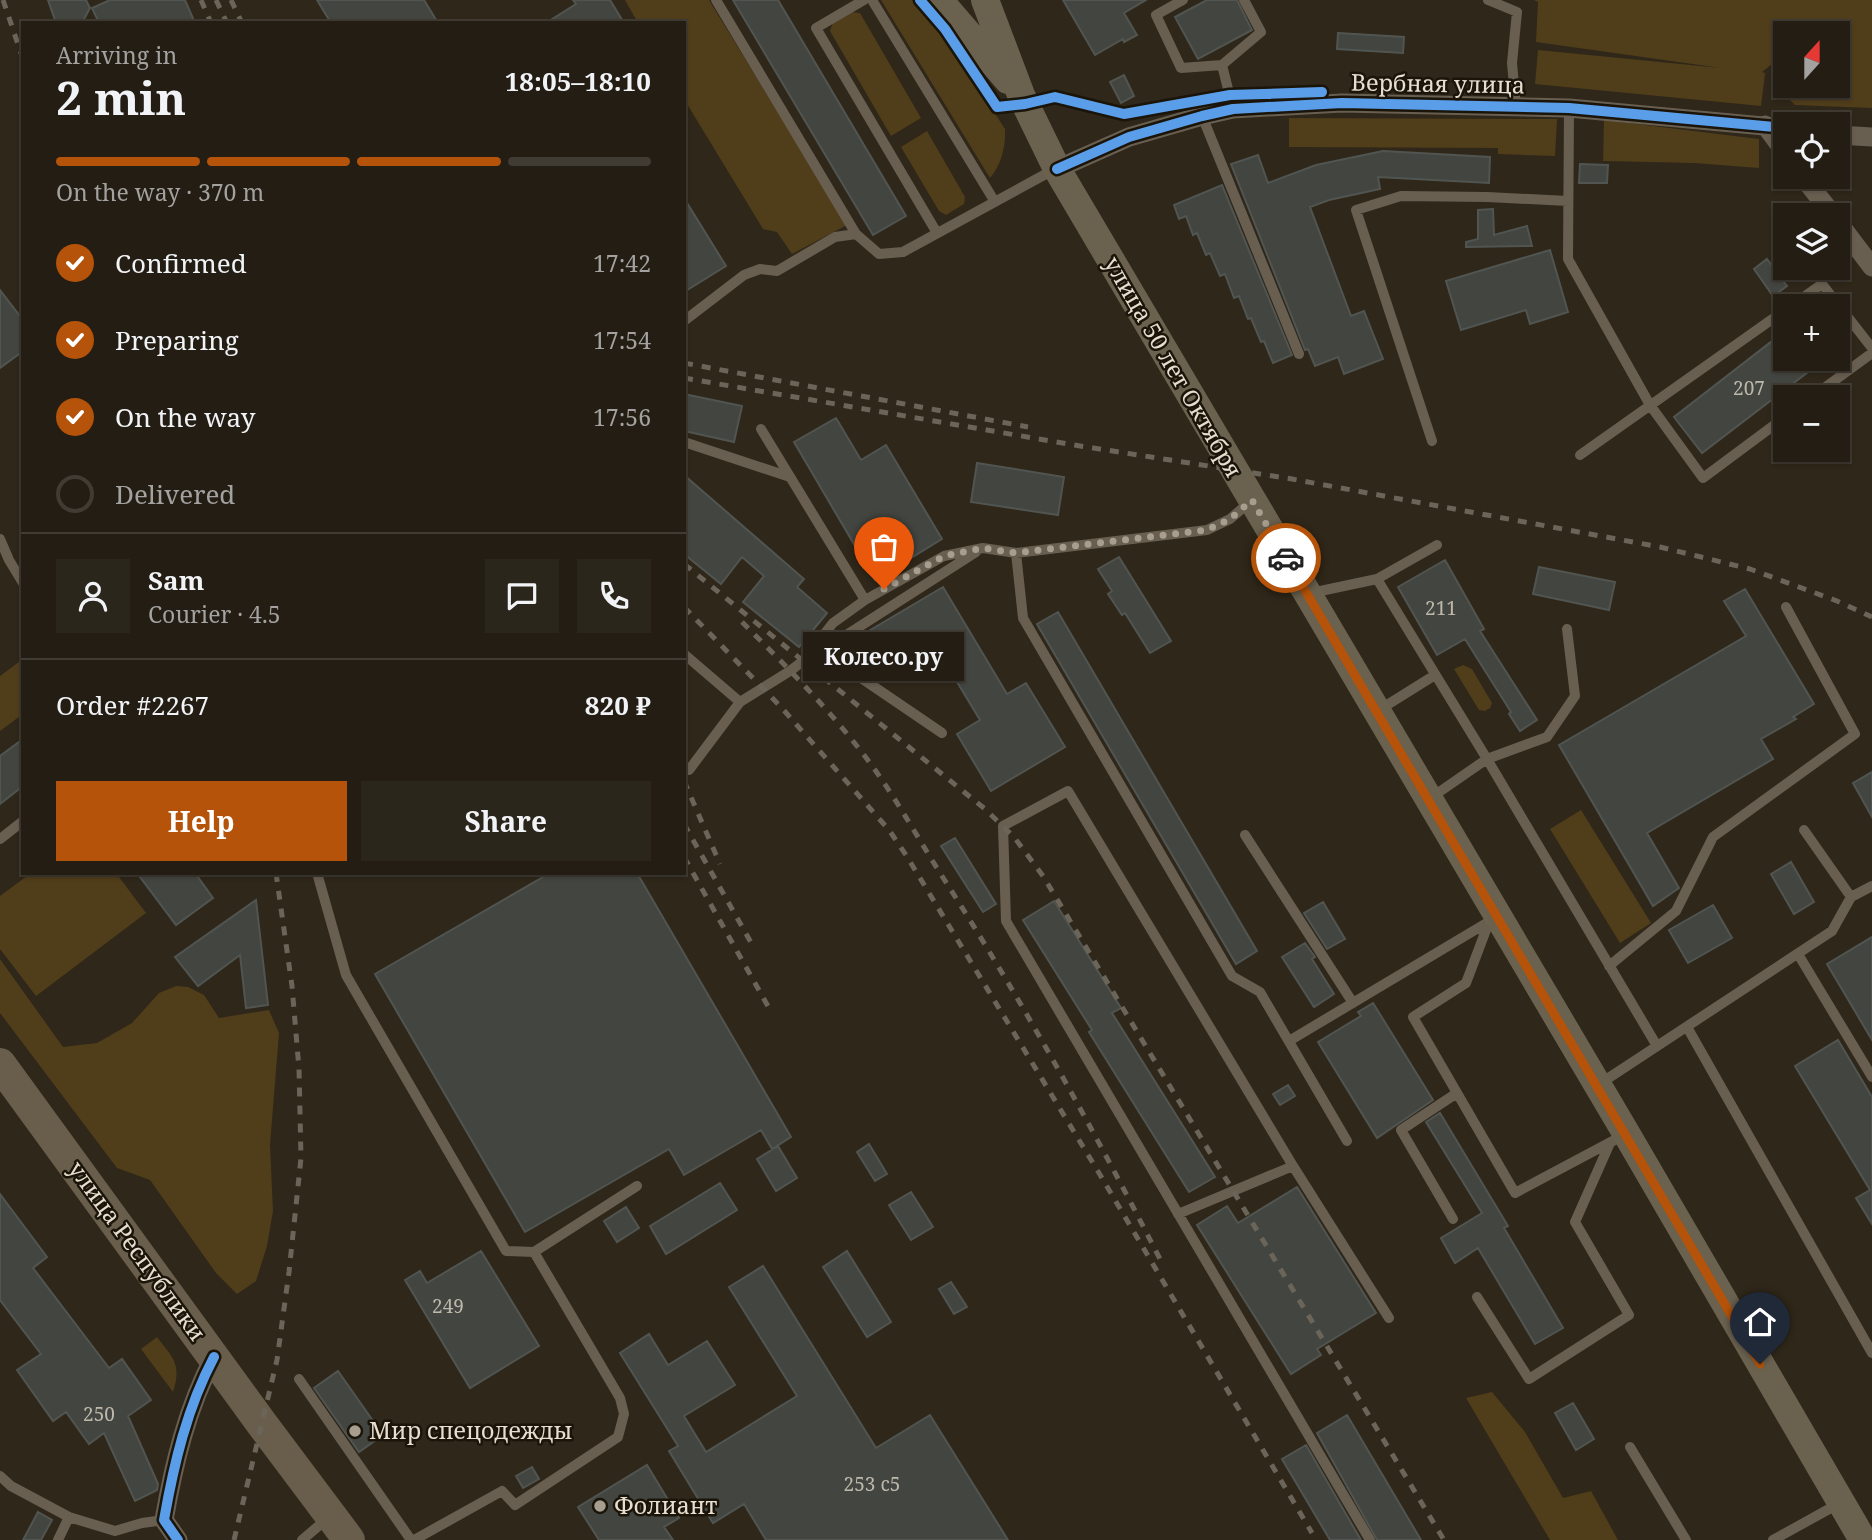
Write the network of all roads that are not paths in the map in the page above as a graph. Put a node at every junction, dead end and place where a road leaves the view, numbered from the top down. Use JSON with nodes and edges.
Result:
{"nodes":[{"id":1,"x":716,"y":0,"type":"edge"},
{"id":2,"x":864,"y":0,"type":"edge"},
{"id":3,"x":872,"y":0,"type":"edge"},
{"id":4,"x":939,"y":0,"type":"edge"},
{"id":5,"x":985,"y":0,"type":"edge"},
{"id":6,"x":1183,"y":0,"type":"edge"},
{"id":7,"x":1244,"y":0,"type":"edge"},
{"id":8,"x":1488,"y":0,"type":"edge"},
{"id":9,"x":1222,"y":65,"type":"junction"},
{"id":10,"x":1021,"y":95,"type":"junction"},
{"id":11,"x":1516,"y":107,"type":"junction"},
{"id":12,"x":1569,"y":108,"type":"junction"},
{"id":13,"x":1233,"y":109,"type":"junction"},
{"id":14,"x":1202,"y":116,"type":"junction"},
{"id":15,"x":1765,"y":125,"type":"junction"},
{"id":16,"x":1773,"y":126,"type":"edge"},
{"id":17,"x":1773,"y":136,"type":"edge"},
{"id":18,"x":1850,"y":136,"type":"edge"},
{"id":19,"x":1872,"y":137,"type":"edge"},
{"id":20,"x":1056,"y":169,"type":"junction"},
{"id":21,"x":1813,"y":189,"type":"edge"},
{"id":22,"x":1568,"y":201,"type":"junction"},
{"id":23,"x":995,"y":202,"type":"junction"},
{"id":24,"x":1824,"y":203,"type":"edge"},
{"id":25,"x":937,"y":233,"type":"junction"},
{"id":26,"x":856,"y":234,"type":"junction"},
{"id":27,"x":1850,"y":238,"type":"edge"},
{"id":28,"x":1872,"y":267,"type":"edge"},
{"id":29,"x":1808,"y":294,"type":"edge"},
{"id":30,"x":1829,"y":294,"type":"edge"},
{"id":31,"x":1773,"y":318,"type":"edge"},
{"id":32,"x":686,"y":319,"type":"edge"},
{"id":33,"x":1850,"y":322,"type":"edge"},
{"id":34,"x":1872,"y":351,"type":"edge"},
{"id":35,"x":1298,"y":354,"type":"dead end"},
{"id":36,"x":1828,"y":385,"type":"edge"},
{"id":37,"x":1650,"y":405,"type":"junction"},
{"id":38,"x":1773,"y":427,"type":"edge"},
{"id":39,"x":761,"y":429,"type":"dead end"},
{"id":40,"x":1432,"y":441,"type":"dead end"},
{"id":41,"x":686,"y":443,"type":"edge"},
{"id":42,"x":1580,"y":456,"type":"dead end"},
{"id":43,"x":790,"y":477,"type":"junction"},
{"id":44,"x":1252,"y":500,"type":"junction"},
{"id":45,"x":0,"y":539,"type":"edge"},
{"id":46,"x":1437,"y":545,"type":"dead end"},
{"id":47,"x":983,"y":548,"type":"junction"},
{"id":48,"x":1016,"y":553,"type":"junction"},
{"id":49,"x":1377,"y":579,"type":"junction"},
{"id":50,"x":21,"y":580,"type":"edge"},
{"id":51,"x":1308,"y":593,"type":"junction"},
{"id":52,"x":865,"y":600,"type":"junction"},
{"id":53,"x":1786,"y":607,"type":"dead end"},
{"id":54,"x":1567,"y":629,"type":"dead end"},
{"id":55,"x":686,"y":656,"type":"edge"},
{"id":56,"x":1435,"y":675,"type":"junction"},
{"id":57,"x":740,"y":702,"type":"junction"},
{"id":58,"x":1377,"y":711,"type":"junction"},
{"id":59,"x":942,"y":733,"type":"dead end"},
{"id":60,"x":1487,"y":759,"type":"junction"},
{"id":61,"x":689,"y":770,"type":"dead end"},
{"id":62,"x":1429,"y":800,"type":"junction"},
{"id":63,"x":21,"y":823,"type":"edge"},
{"id":64,"x":1804,"y":830,"type":"dead end"},
{"id":65,"x":1245,"y":835,"type":"dead end"},
{"id":66,"x":0,"y":839,"type":"edge"},
{"id":67,"x":318,"y":875,"type":"edge"},
{"id":68,"x":1872,"y":886,"type":"edge"},
{"id":69,"x":1851,"y":897,"type":"junction"},
{"id":70,"x":1493,"y":919,"type":"junction"},
{"id":71,"x":1798,"y":954,"type":"junction"},
{"id":72,"x":1609,"y":966,"type":"junction"},
{"id":73,"x":1353,"y":1003,"type":"junction"},
{"id":74,"x":1687,"y":1027,"type":"junction"},
{"id":75,"x":1289,"y":1041,"type":"junction"},
{"id":76,"x":1657,"y":1046,"type":"junction"},
{"id":77,"x":0,"y":1064,"type":"edge"},
{"id":78,"x":1872,"y":1077,"type":"edge"},
{"id":79,"x":1598,"y":1085,"type":"junction"},
{"id":80,"x":1457,"y":1093,"type":"junction"},
{"id":81,"x":1618,"y":1138,"type":"junction"},
{"id":82,"x":1347,"y":1141,"type":"dead end"},
{"id":83,"x":1293,"y":1166,"type":"junction"},
{"id":84,"x":637,"y":1186,"type":"dead end"},
{"id":85,"x":1178,"y":1214,"type":"junction"},
{"id":86,"x":1453,"y":1219,"type":"dead end"},
{"id":87,"x":534,"y":1252,"type":"junction"},
{"id":88,"x":1477,"y":1297,"type":"dead end"},
{"id":89,"x":1389,"y":1318,"type":"dead end"},
{"id":90,"x":1872,"y":1353,"type":"edge"},
{"id":91,"x":214,"y":1357,"type":"junction"},
{"id":92,"x":299,"y":1380,"type":"dead end"},
{"id":93,"x":1630,"y":1447,"type":"dead end"},
{"id":94,"x":0,"y":1476,"type":"edge"},
{"id":95,"x":1841,"y":1502,"type":"junction"},
{"id":96,"x":69,"y":1517,"type":"junction"},
{"id":97,"x":340,"y":1528,"type":"edge"},
{"id":98,"x":171,"y":1533,"type":"edge"},
{"id":99,"x":1791,"y":1535,"type":"edge"},
{"id":100,"x":58,"y":1540,"type":"edge"},
{"id":101,"x":302,"y":1540,"type":"edge"},
{"id":102,"x":412,"y":1540,"type":"edge"},
{"id":103,"x":1370,"y":1540,"type":"edge"},
{"id":104,"x":1686,"y":1540,"type":"edge"},
{"id":105,"x":1773,"y":1540,"type":"edge"},
{"id":106,"x":1863,"y":1540,"type":"edge"}],
"edges":[{"from":1,"to":26,"type":"lane"},
{"from":2,"to":25,"type":"lane"},
{"from":3,"to":23,"type":"lane"},
{"from":4,"to":10,"type":"main road"},
{"from":5,"to":10,"type":"main road"},
{"from":6,"to":9,"type":"lane"},
{"from":7,"to":9,"type":"lane"},
{"from":8,"to":11,"type":"lane"},
{"from":9,"to":13,"type":"lane"},
{"from":10,"to":20,"type":"main road","name":"улица 50 лет Октября"},
{"from":11,"to":12,"type":"street","name":"Вербная улица"},
{"from":11,"to":13,"type":"street","name":"Вербная улица"},
{"from":12,"to":15,"type":"street","name":"Вербная улица"},
{"from":12,"to":22,"type":"lane"},
{"from":13,"to":14,"type":"street","name":"Вербная улица"},
{"from":14,"to":20,"type":"street","name":"Вербная улица"},
{"from":14,"to":35,"type":"lane"},
{"from":15,"to":16,"type":"street","name":"Вербная улица"},
{"from":15,"to":17,"type":"street"},
{"from":18,"to":19,"type":"street"},
{"from":20,"to":23,"type":"lane"},
{"from":20,"to":44,"type":"main road","name":"улица 50 лет Октября"},
{"from":21,"to":24,"type":"street"},
{"from":22,"to":37,"type":"lane"},
{"from":22,"to":40,"type":"lane"},
{"from":23,"to":25,"type":"lane"},
{"from":25,"to":26,"type":"lane"},
{"from":26,"to":32,"type":"lane"},
{"from":27,"to":28,"type":"street"},
{"from":29,"to":30,"type":"lane"},
{"from":31,"to":37,"type":"lane"},
{"from":33,"to":34,"type":"lane"},
{"from":34,"to":36,"type":"lane"},
{"from":37,"to":38,"type":"lane"},
{"from":37,"to":42,"type":"lane"},
{"from":39,"to":43,"type":"lane"},
{"from":41,"to":43,"type":"lane"},
{"from":43,"to":52,"type":"lane"},
{"from":44,"to":48,"type":"lane"},
{"from":44,"to":51,"type":"main road","name":"улица 50 лет Октября"},
{"from":45,"to":50,"type":"lane"},
{"from":46,"to":49,"type":"lane"},
{"from":47,"to":48,"type":"lane"},
{"from":47,"to":52,"type":"lane"},
{"from":47,"to":59,"type":"lane"},
{"from":48,"to":75,"type":"lane"},
{"from":49,"to":51,"type":"lane"},
{"from":49,"to":56,"type":"lane"},
{"from":51,"to":58,"type":"main road","name":"улица 50 лет Октября"},
{"from":52,"to":57,"type":"lane"},
{"from":53,"to":72,"type":"lane"},
{"from":54,"to":60,"type":"lane"},
{"from":55,"to":57,"type":"lane"},
{"from":56,"to":58,"type":"lane"},
{"from":56,"to":60,"type":"lane"},
{"from":57,"to":61,"type":"lane"},
{"from":58,"to":62,"type":"main road","name":"улица 50 лет Октября"},
{"from":60,"to":62,"type":"lane"},
{"from":60,"to":72,"type":"lane"},
{"from":62,"to":70,"type":"main road","name":"улица 50 лет Октября"},
{"from":63,"to":66,"type":"lane"},
{"from":64,"to":69,"type":"lane"},
{"from":65,"to":73,"type":"lane"},
{"from":67,"to":87,"type":"lane"},
{"from":68,"to":69,"type":"lane"},
{"from":69,"to":71,"type":"lane"},
{"from":70,"to":73,"type":"lane"},
{"from":70,"to":79,"type":"main road","name":"улица 50 лет Октября"},
{"from":70,"to":80,"type":"lane"},
{"from":71,"to":74,"type":"lane"},
{"from":71,"to":78,"type":"lane"},
{"from":72,"to":76,"type":"lane"},
{"from":73,"to":75,"type":"lane"},
{"from":74,"to":76,"type":"lane"},
{"from":74,"to":90,"type":"lane"},
{"from":75,"to":82,"type":"lane"},
{"from":76,"to":79,"type":"lane"},
{"from":77,"to":91,"type":"main road","name":"улица Республики"},
{"from":79,"to":81,"type":"main road","name":"улица 50 лет Октября"},
{"from":80,"to":81,"type":"lane"},
{"from":80,"to":86,"type":"lane"},
{"from":81,"to":88,"type":"lane"},
{"from":81,"to":95,"type":"main road","name":"улица 50 лет Октября"},
{"from":83,"to":85,"type":"lane"},
{"from":83,"to":85,"type":"lane"},
{"from":83,"to":89,"type":"lane"},
{"from":84,"to":87,"type":"lane"},
{"from":85,"to":103,"type":"lane"},
{"from":87,"to":102,"type":"lane"},
{"from":91,"to":97,"type":"main road","name":"улица Республики"},
{"from":91,"to":98,"type":"street"},
{"from":92,"to":102,"type":"lane"},
{"from":93,"to":104,"type":"lane"},
{"from":94,"to":96,"type":"lane"},
{"from":95,"to":99,"type":"lane"},
{"from":95,"to":106,"type":"main road","name":"улица 50 лет Октября"},
{"from":96,"to":98,"type":"lane"},
{"from":96,"to":100,"type":"lane"},
{"from":97,"to":101,"type":"lane"},
{"from":99,"to":105,"type":"lane"}]}
